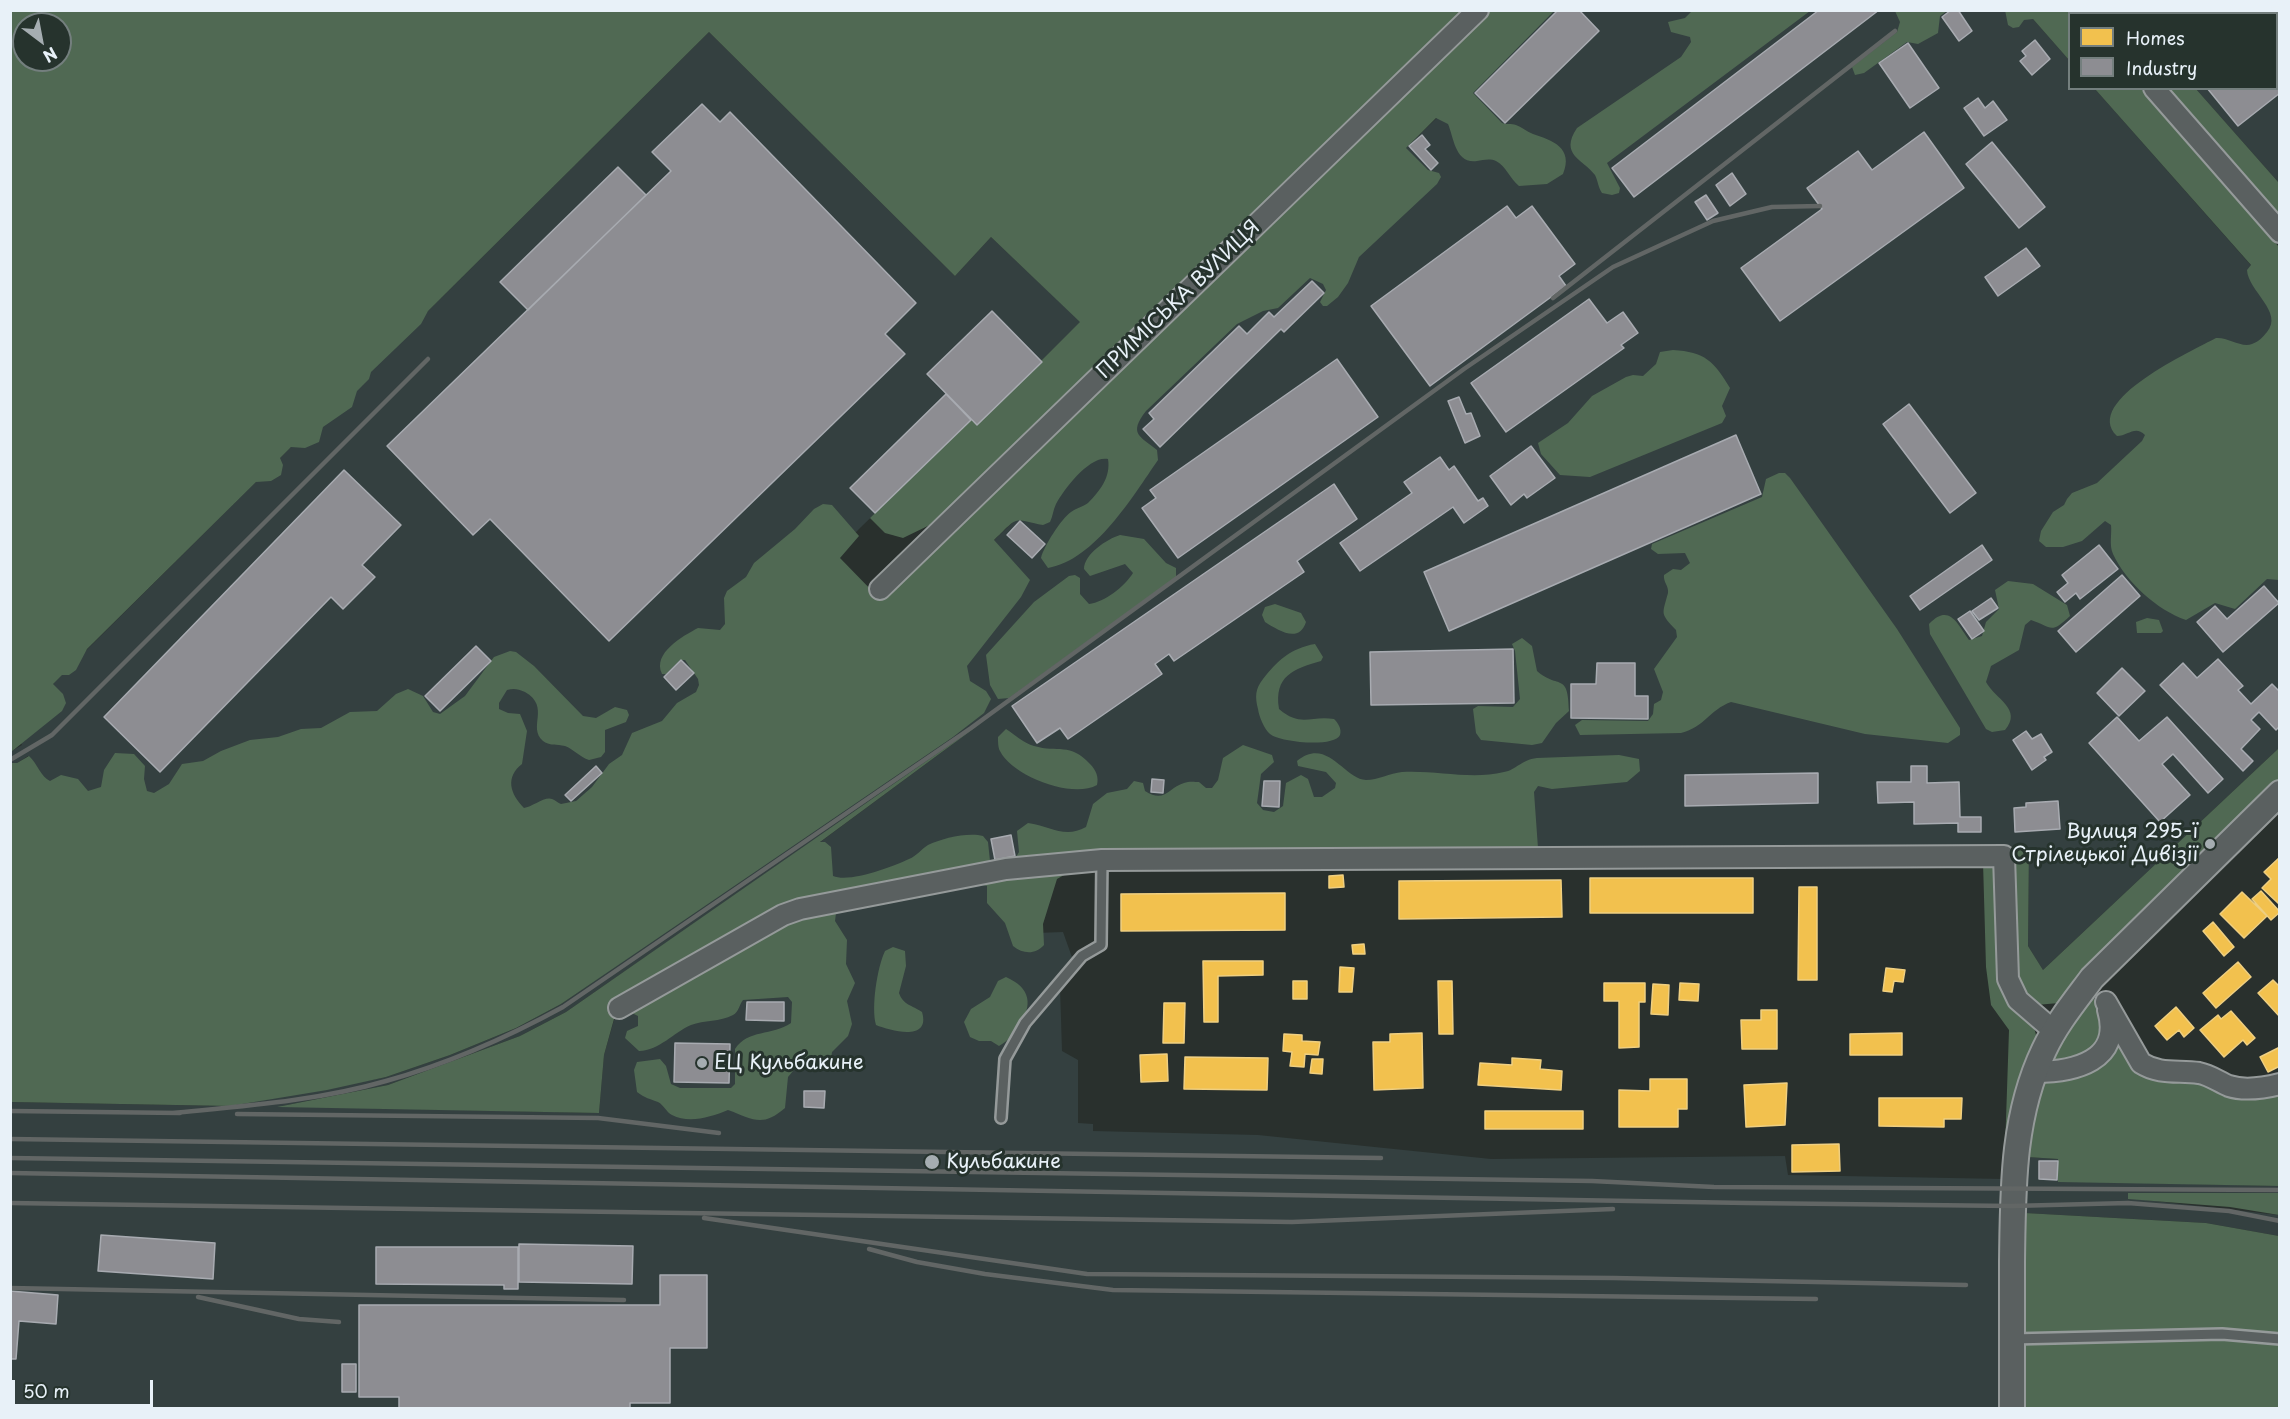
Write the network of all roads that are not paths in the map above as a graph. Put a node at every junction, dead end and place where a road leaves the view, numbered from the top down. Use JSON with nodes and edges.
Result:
{"nodes":[{"id":1,"x":1478,"y":10,"type":"edge"},
{"id":2,"x":2156,"y":90,"type":"edge"},
{"id":3,"x":2280,"y":232,"type":"edge"},
{"id":4,"x":880,"y":589,"type":"dead end"},
{"id":5,"x":2280,"y":793,"type":"edge"},
{"id":6,"x":1102,"y":860,"type":"junction"},
{"id":7,"x":2092,"y":978,"type":"junction"},
{"id":8,"x":2106,"y":1002,"type":"junction"},
{"id":9,"x":619,"y":1008,"type":"dead end"},
{"id":10,"x":2054,"y":1031,"type":"junction"},
{"id":11,"x":2035,"y":1072,"type":"junction"},
{"id":12,"x":2280,"y":1084,"type":"edge"},
{"id":13,"x":1001,"y":1118,"type":"dead end"},
{"id":14,"x":2011,"y":1339,"type":"junction"},
{"id":15,"x":2280,"y":1339,"type":"edge"},
{"id":16,"x":2012,"y":1408,"type":"edge"}],
"edges":[{"from":1,"to":4,"type":"street","name":"ПРИМІСЬКА ВУЛИЦЯ"},
{"from":2,"to":3,"type":"street"},
{"from":5,"to":7,"type":"street"},
{"from":6,"to":9,"type":"street"},
{"from":6,"to":10,"type":"street"},
{"from":6,"to":13,"type":"lane"},
{"from":7,"to":8,"type":"street"},
{"from":7,"to":10,"type":"street"},
{"from":8,"to":11,"type":"street"},
{"from":8,"to":12,"type":"street"},
{"from":10,"to":11,"type":"street"},
{"from":11,"to":14,"type":"street"},
{"from":14,"to":15,"type":"lane"},
{"from":14,"to":16,"type":"street"}]}
